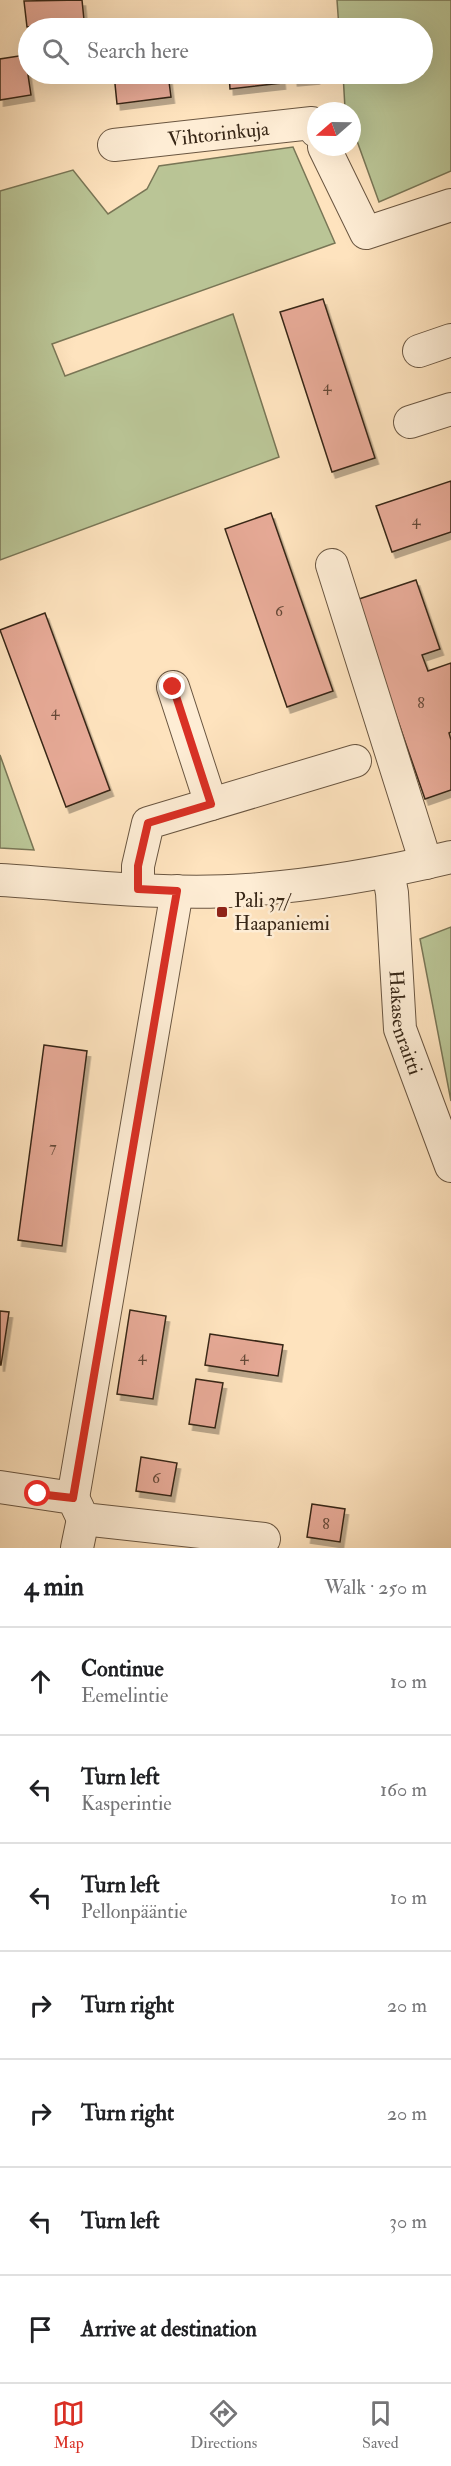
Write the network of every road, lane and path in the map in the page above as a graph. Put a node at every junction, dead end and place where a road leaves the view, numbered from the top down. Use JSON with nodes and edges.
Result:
{"nodes":[{"id":1,"x":307,"y":124,"type":"edge"},
{"id":2,"x":114,"y":145,"type":"dead end"},
{"id":3,"x":328,"y":156,"type":"edge"},
{"id":4,"x":451,"y":205,"type":"edge"},
{"id":5,"x":451,"y":340,"type":"edge"},
{"id":6,"x":419,"y":351,"type":"dead end"},
{"id":7,"x":451,"y":409,"type":"edge"},
{"id":8,"x":410,"y":422,"type":"dead end"},
{"id":9,"x":332,"y":565,"type":"dead end"},
{"id":10,"x":173,"y":687,"type":"dead end"},
{"id":11,"x":355,"y":761,"type":"dead end"},
{"id":12,"x":211,"y":804,"type":"junction"},
{"id":13,"x":439,"y":860,"type":"edge"},
{"id":14,"x":388,"y":872,"type":"junction"},
{"id":15,"x":0,"y":880,"type":"edge"},
{"id":16,"x":138,"y":889,"type":"junction"},
{"id":17,"x":177,"y":891,"type":"junction"},
{"id":18,"x":451,"y":1166,"type":"edge"},
{"id":19,"x":0,"y":1487,"type":"edge"},
{"id":20,"x":78,"y":1522,"type":"edge"},
{"id":21,"x":264,"y":1539,"type":"dead end"}],
"edges":[{"from":1,"to":2,"type":"street","name":"Vihtorinkuja"},
{"from":3,"to":4,"type":"street"},
{"from":5,"to":6,"type":"street"},
{"from":7,"to":8,"type":"street"},
{"from":9,"to":13,"type":"street"},
{"from":10,"to":12,"type":"street"},
{"from":11,"to":12,"type":"street"},
{"from":12,"to":16,"type":"street"},
{"from":13,"to":14,"type":"street"},
{"from":14,"to":17,"type":"street"},
{"from":14,"to":18,"type":"street","name":"Hakasenraitti"},
{"from":15,"to":16,"type":"street"},
{"from":16,"to":17,"type":"street"},
{"from":17,"to":20,"type":"street"},
{"from":19,"to":20,"type":"street"},
{"from":20,"to":21,"type":"street"}]}
